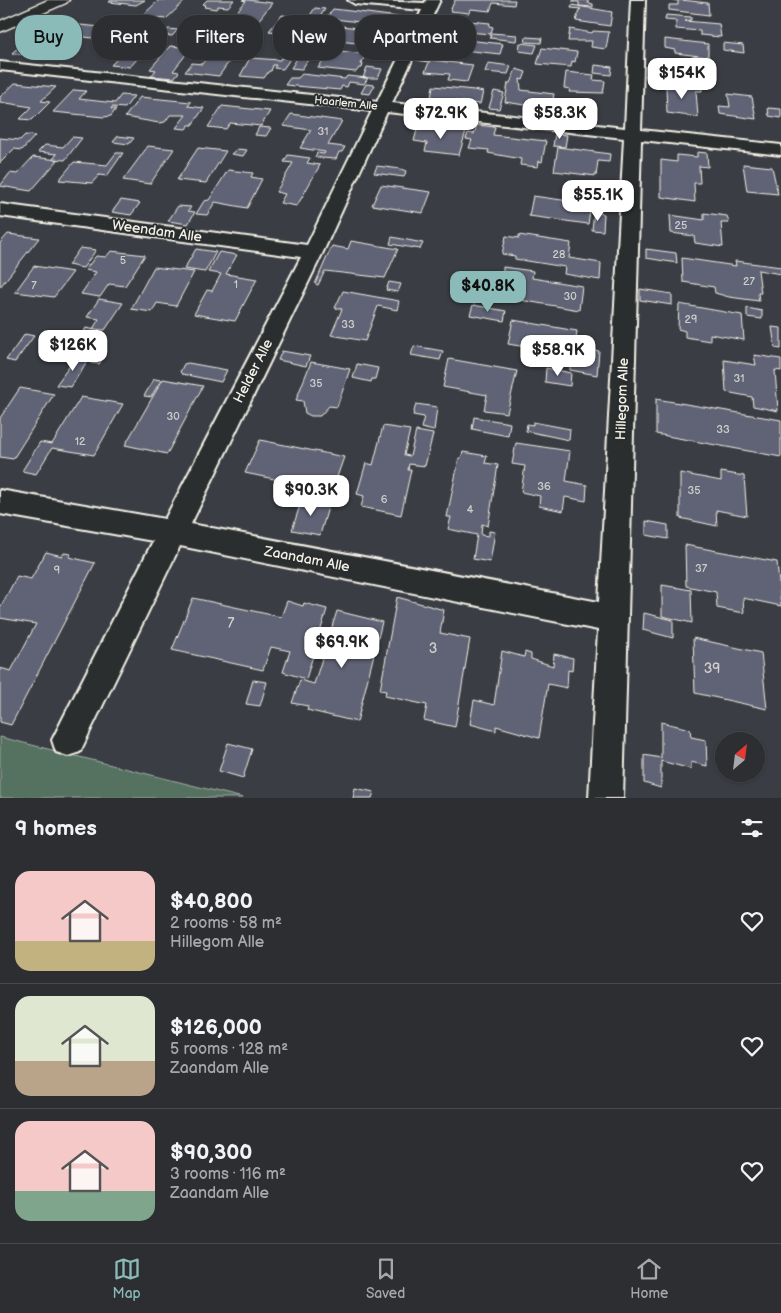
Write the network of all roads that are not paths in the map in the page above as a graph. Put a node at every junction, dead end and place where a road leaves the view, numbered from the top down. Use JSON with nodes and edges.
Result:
{"nodes":[{"id":1,"x":61,"y":0,"type":"edge"},
{"id":2,"x":355,"y":0,"type":"edge"},
{"id":3,"x":638,"y":0,"type":"edge"},
{"id":4,"x":432,"y":4,"type":"edge"},
{"id":5,"x":0,"y":27,"type":"edge"},
{"id":6,"x":0,"y":66,"type":"edge"},
{"id":7,"x":383,"y":107,"type":"junction"},
{"id":8,"x":633,"y":134,"type":"junction"},
{"id":9,"x":781,"y":150,"type":"edge"},
{"id":10,"x":0,"y":210,"type":"edge"},
{"id":11,"x":313,"y":252,"type":"junction"},
{"id":12,"x":0,"y":502,"type":"edge"},
{"id":13,"x":171,"y":532,"type":"junction"},
{"id":14,"x":613,"y":619,"type":"junction"},
{"id":15,"x":68,"y":740,"type":"dead end"},
{"id":16,"x":606,"y":798,"type":"edge"}],
"edges":[{"from":1,"to":5,"type":"street"},
{"from":2,"to":4,"type":"street"},
{"from":3,"to":8,"type":"street","name":"Hillegom Alle"},
{"from":4,"to":7,"type":"street","name":"Helder Alle"},
{"from":6,"to":7,"type":"street","name":"Haarlem Alle"},
{"from":7,"to":8,"type":"street","name":"Haarlem Alle"},
{"from":7,"to":11,"type":"street","name":"Helder Alle"},
{"from":8,"to":9,"type":"street","name":"Haarlem Alle"},
{"from":8,"to":14,"type":"street","name":"Hillegom Alle"},
{"from":10,"to":11,"type":"street","name":"Weendam Alle"},
{"from":11,"to":13,"type":"street","name":"Helder Alle"},
{"from":12,"to":13,"type":"street","name":"Zaandam Alle"},
{"from":13,"to":14,"type":"street","name":"Zaandam Alle"},
{"from":13,"to":15,"type":"street","name":"Helder Alle"},
{"from":14,"to":16,"type":"street","name":"Hillegom Alle"}]}
